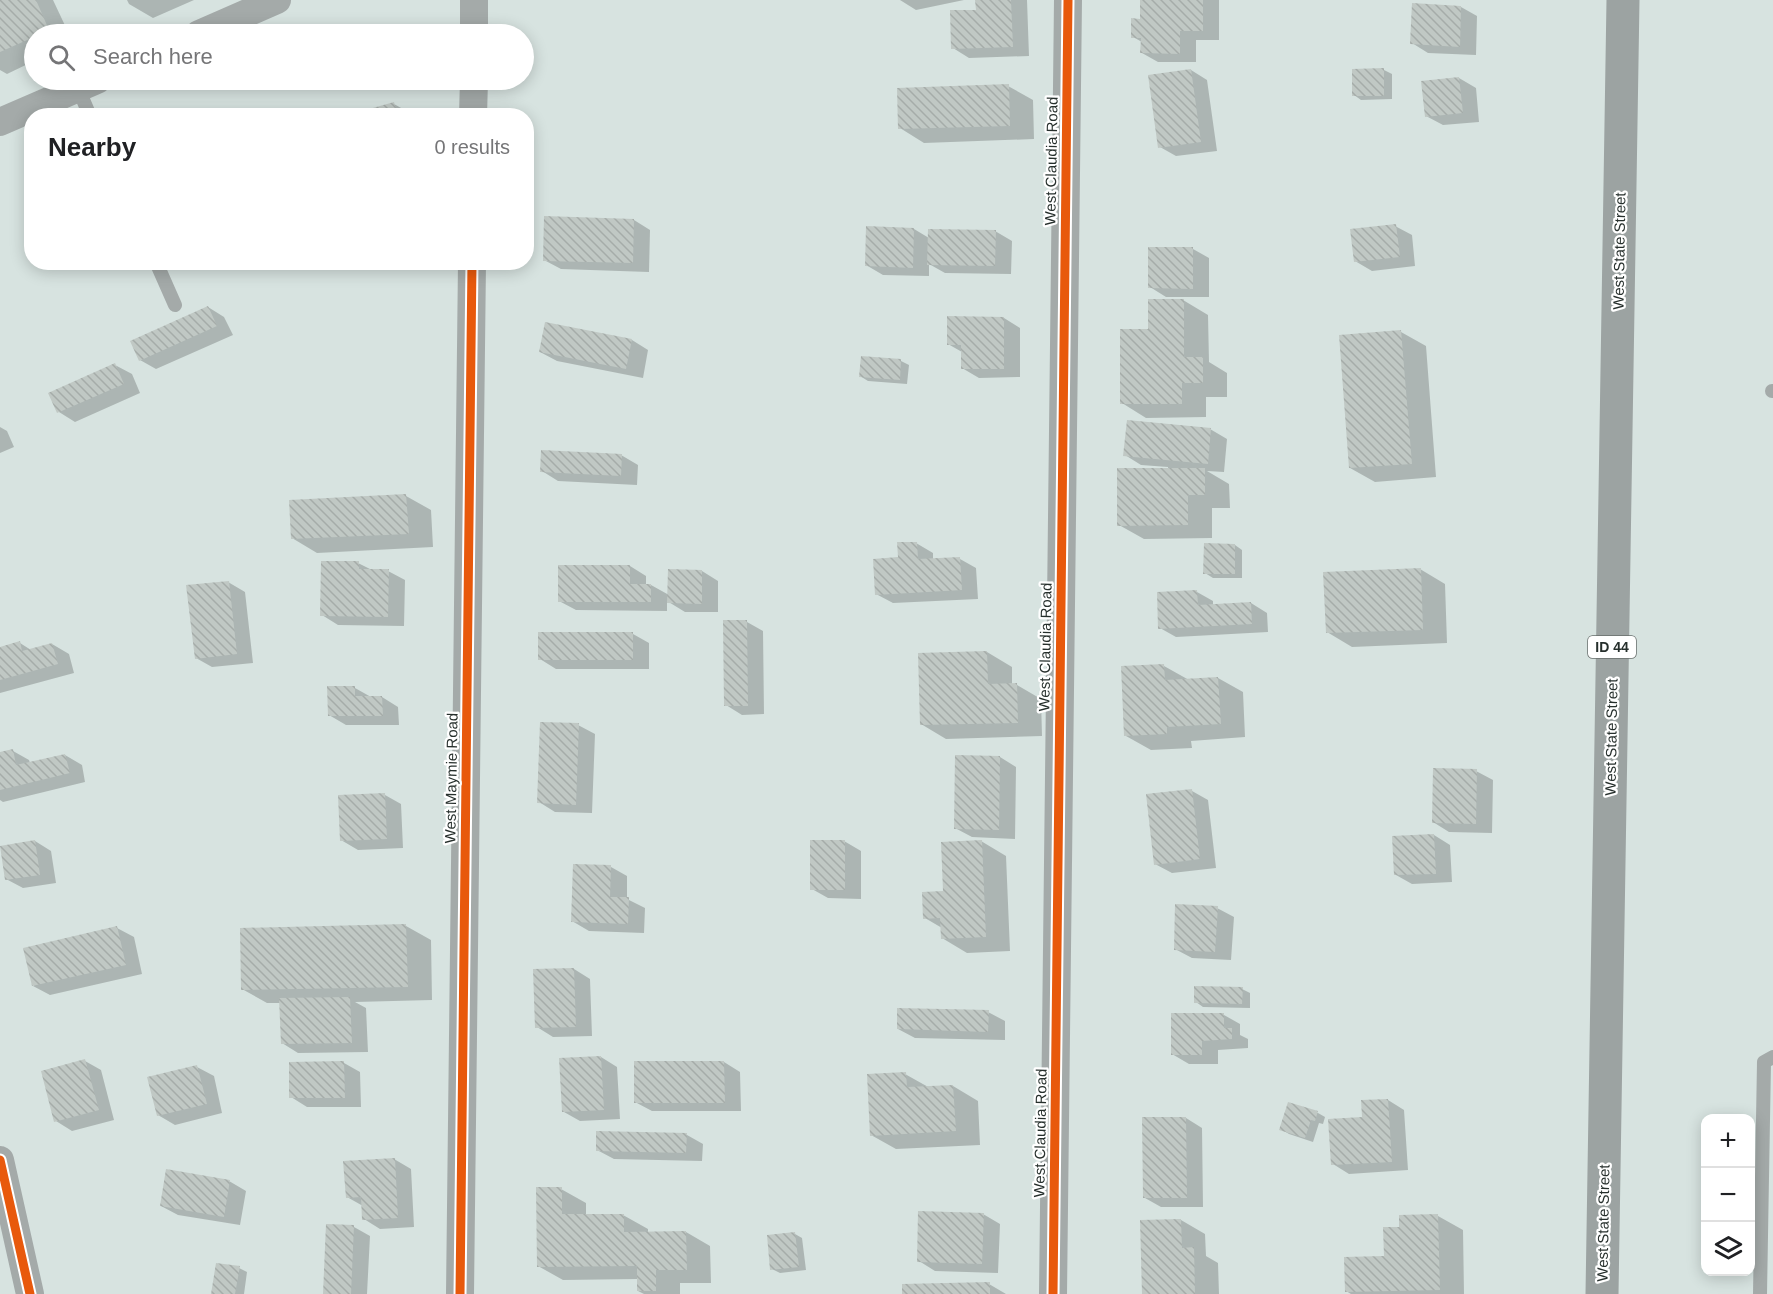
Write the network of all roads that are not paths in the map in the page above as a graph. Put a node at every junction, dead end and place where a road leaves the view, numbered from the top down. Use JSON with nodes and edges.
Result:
{"nodes":[{"id":1,"x":277,"y":0,"type":"edge"},
{"id":2,"x":474,"y":0,"type":"edge"},
{"id":3,"x":1068,"y":0,"type":"edge"},
{"id":4,"x":1623,"y":0,"type":"edge"},
{"id":5,"x":222,"y":24,"type":"edge"},
{"id":6,"x":474,"y":24,"type":"edge"},
{"id":7,"x":73,"y":90,"type":"edge"},
{"id":8,"x":88,"y":90,"type":"edge"},
{"id":9,"x":474,"y":90,"type":"edge"},
{"id":10,"x":32,"y":108,"type":"edge"},
{"id":11,"x":89,"y":108,"type":"edge"},
{"id":12,"x":473,"y":108,"type":"edge"},
{"id":13,"x":24,"y":112,"type":"edge"},
{"id":14,"x":0,"y":122,"type":"edge"},
{"id":15,"x":160,"y":270,"type":"edge"},
{"id":16,"x":472,"y":270,"type":"edge"},
{"id":17,"x":175,"y":305,"type":"dead end"},
{"id":18,"x":1773,"y":1056,"type":"edge"},
{"id":19,"x":0,"y":1160,"type":"edge"},
{"id":20,"x":30,"y":1294,"type":"edge"},
{"id":21,"x":460,"y":1294,"type":"edge"},
{"id":22,"x":1053,"y":1294,"type":"edge"},
{"id":23,"x":1602,"y":1294,"type":"edge"},
{"id":24,"x":1761,"y":1294,"type":"edge"}],
"edges":[{"from":1,"to":5,"type":"street"},
{"from":2,"to":6,"type":"street"},
{"from":3,"to":22,"type":"street","name":"West Claudia Road"},
{"from":4,"to":23,"type":"main road","name":"West State Street","number":"ID 44"},
{"from":7,"to":10,"type":"street"},
{"from":8,"to":11,"type":"lane"},
{"from":9,"to":12,"type":"street"},
{"from":13,"to":14,"type":"street"},
{"from":15,"to":17,"type":"lane"},
{"from":16,"to":21,"type":"street","name":"West Maymie Road"},
{"from":18,"to":24,"type":"lane"},
{"from":19,"to":20,"type":"street"}]}
